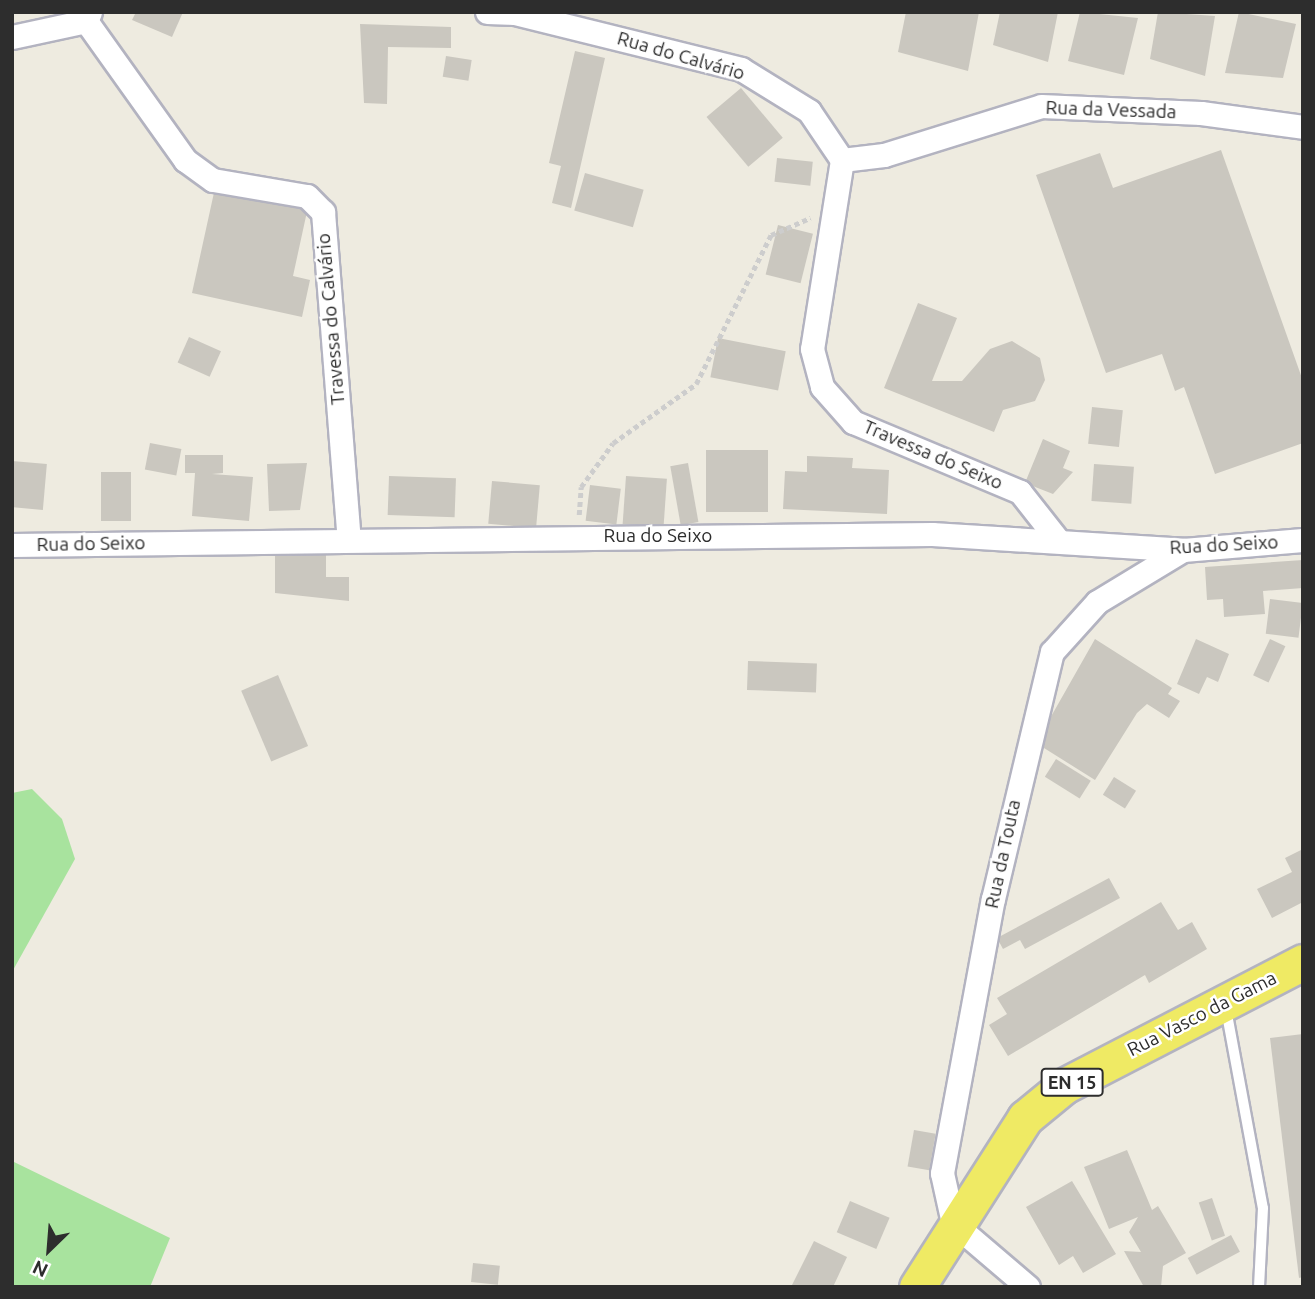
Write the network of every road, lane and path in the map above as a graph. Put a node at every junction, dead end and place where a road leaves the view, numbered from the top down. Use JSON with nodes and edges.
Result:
{"nodes":[{"id":1,"x":487,"y":12,"type":"edge"},
{"id":2,"x":88,"y":17,"type":"edge"},
{"id":3,"x":12,"y":37,"type":"edge"},
{"id":4,"x":1303,"y":127,"type":"edge"},
{"id":5,"x":842,"y":160,"type":"junction"},
{"id":6,"x":835,"y":206,"type":"junction"},
{"id":7,"x":577,"y":537,"type":"junction"},
{"id":8,"x":349,"y":539,"type":"junction"},
{"id":9,"x":1057,"y":539,"type":"junction"},
{"id":10,"x":1303,"y":540,"type":"edge"},
{"id":11,"x":12,"y":545,"type":"edge"},
{"id":12,"x":1183,"y":550,"type":"junction"},
{"id":13,"x":1303,"y":962,"type":"edge"},
{"id":14,"x":1224,"y":999,"type":"junction"},
{"id":15,"x":953,"y":1223,"type":"junction"},
{"id":16,"x":917,"y":1287,"type":"edge"},
{"id":17,"x":1028,"y":1287,"type":"edge"},
{"id":18,"x":1259,"y":1287,"type":"edge"}],
"edges":[{"from":1,"to":5,"type":"street","name":"Rua do Calvário"},
{"from":2,"to":3,"type":"street"},
{"from":2,"to":8,"type":"street","name":"Travessa do Calvário"},
{"from":4,"to":5,"type":"street","name":"Rua da Vessada"},
{"from":5,"to":6,"type":"street","name":"Travessa do Seixo"},
{"from":6,"to":7,"type":"path"},
{"from":6,"to":9,"type":"street","name":"Travessa do Seixo"},
{"from":7,"to":8,"type":"street","name":"Rua do Seixo"},
{"from":7,"to":9,"type":"street","name":"Rua do Seixo"},
{"from":8,"to":11,"type":"street","name":"Rua do Seixo"},
{"from":9,"to":12,"type":"street","name":"Rua do Seixo"},
{"from":10,"to":12,"type":"street","name":"Rua do Seixo"},
{"from":12,"to":15,"type":"street","name":"Rua da Touta"},
{"from":13,"to":14,"type":"main road","name":"Rua Vasco da Gama","number":"EN 15"},
{"from":14,"to":15,"type":"main road","name":"Rua Vasco da Gama","number":"EN 15"},
{"from":14,"to":18,"type":"lane"},
{"from":15,"to":16,"type":"main road","name":"Rua Vasco da Gama","number":"EN 15"},
{"from":15,"to":17,"type":"street"}]}
